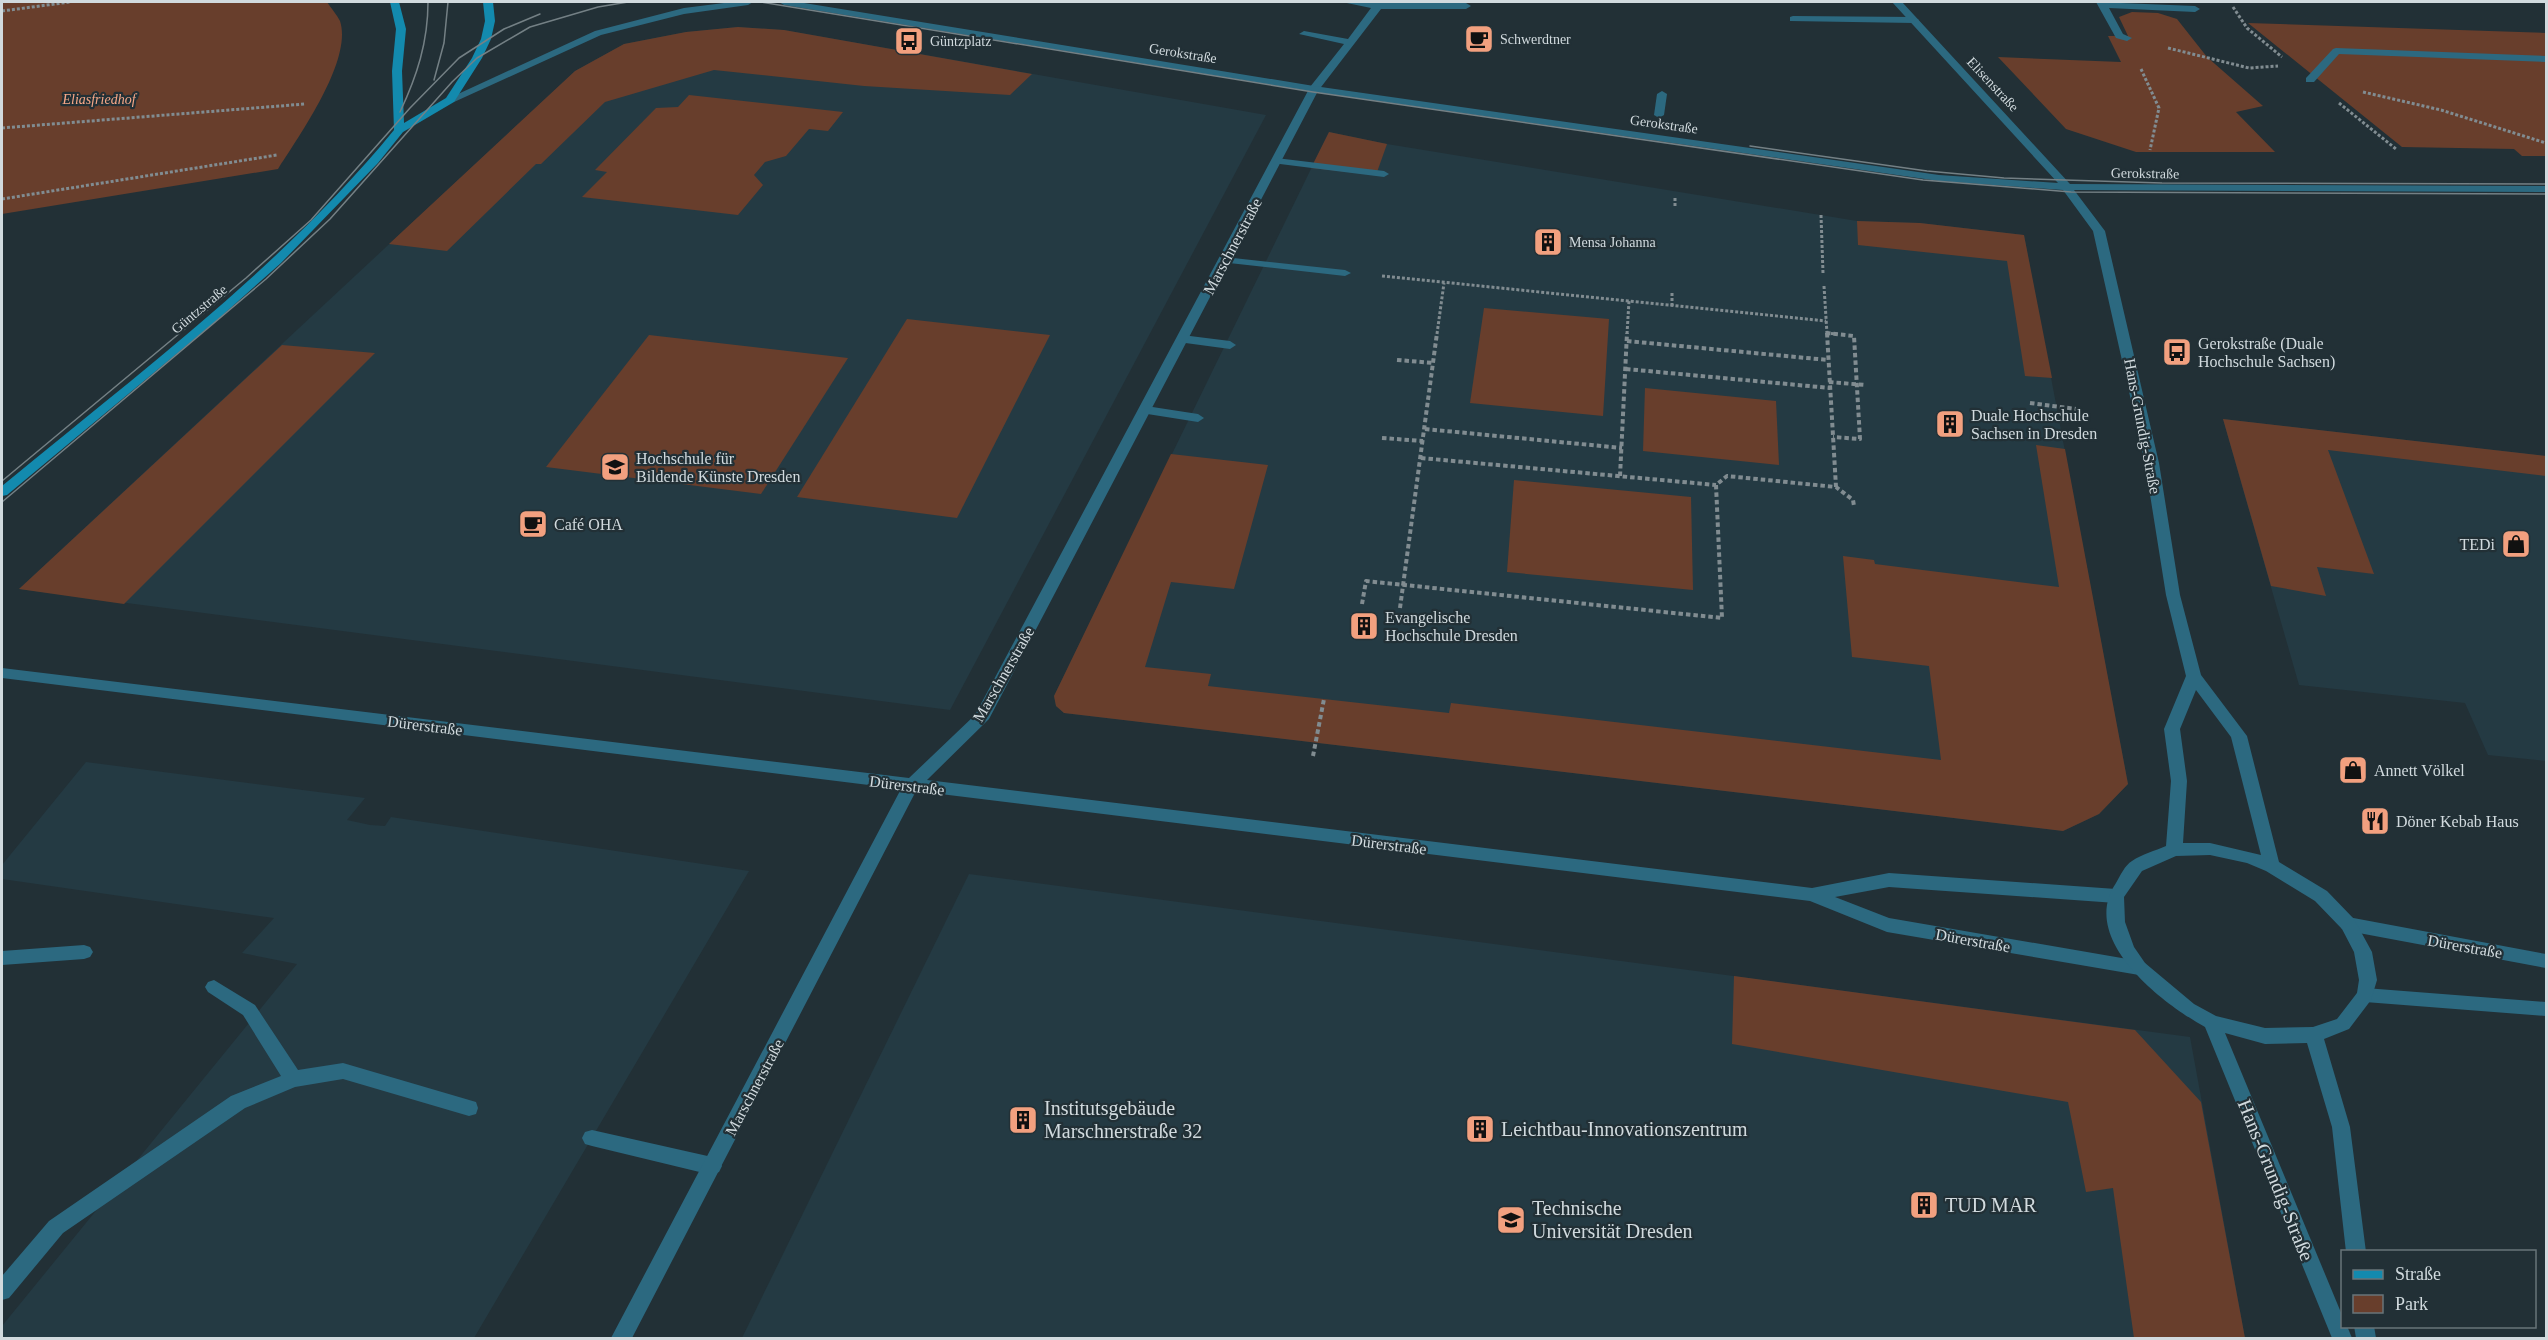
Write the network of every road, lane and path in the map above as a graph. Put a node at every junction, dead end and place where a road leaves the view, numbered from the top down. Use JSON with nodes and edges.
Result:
{"nodes":[{"id":1,"x":70,"y":2,"type":"edge"},
{"id":2,"x":394,"y":2,"type":"edge"},
{"id":3,"x":488,"y":2,"type":"edge"},
{"id":4,"x":748,"y":2,"type":"edge"},
{"id":5,"x":784,"y":2,"type":"edge"},
{"id":6,"x":1347,"y":2,"type":"edge"},
{"id":7,"x":1897,"y":2,"type":"edge"},
{"id":8,"x":2102,"y":3,"type":"edge"},
{"id":9,"x":1379,"y":4,"type":"edge"},
{"id":10,"x":1466,"y":6,"type":"dead end"},
{"id":11,"x":2195,"y":9,"type":"dead end"},
{"id":12,"x":2,"y":11,"type":"edge"},
{"id":13,"x":1794,"y":19,"type":"dead end"},
{"id":14,"x":1914,"y":20,"type":"junction"},
{"id":15,"x":1304,"y":34,"type":"dead end"},
{"id":16,"x":2127,"y":38,"type":"junction"},
{"id":17,"x":1350,"y":42,"type":"junction"},
{"id":18,"x":2547,"y":59,"type":"edge"},
{"id":19,"x":2285,"y":65,"type":"dead end"},
{"id":20,"x":2310,"y":80,"type":"joint"},
{"id":21,"x":1314,"y":89,"type":"junction"},
{"id":22,"x":1662,"y":94,"type":"dead end"},
{"id":23,"x":450,"y":100,"type":"junction"},
{"id":24,"x":305,"y":104,"type":"dead end"},
{"id":25,"x":1659,"y":115,"type":"dead end"},
{"id":26,"x":2,"y":128,"type":"edge"},
{"id":27,"x":399,"y":130,"type":"junction"},
{"id":28,"x":2547,"y":143,"type":"edge"},
{"id":29,"x":2150,"y":152,"type":"dead end"},
{"id":30,"x":277,"y":154,"type":"dead end"},
{"id":31,"x":1276,"y":161,"type":"junction"},
{"id":32,"x":1384,"y":174,"type":"dead end"},
{"id":33,"x":2067,"y":187,"type":"junction"},
{"id":34,"x":2547,"y":189,"type":"edge"},
{"id":35,"x":1675,"y":198,"type":"dead end"},
{"id":36,"x":2,"y":200,"type":"edge"},
{"id":37,"x":1675,"y":206,"type":"dead end"},
{"id":38,"x":1821,"y":215,"type":"dead end"},
{"id":39,"x":1224,"y":260,"type":"junction"},
{"id":40,"x":1345,"y":273,"type":"joint"},
{"id":41,"x":1823,"y":273,"type":"dead end"},
{"id":42,"x":1444,"y":283,"type":"junction"},
{"id":43,"x":1824,"y":286,"type":"dead end"},
{"id":44,"x":1672,"y":293,"type":"dead end"},
{"id":45,"x":1629,"y":302,"type":"junction"},
{"id":46,"x":1672,"y":306,"type":"junction"},
{"id":47,"x":1826,"y":321,"type":"junction"},
{"id":48,"x":1826,"y":333,"type":"junction"},
{"id":49,"x":1182,"y":339,"type":"junction"},
{"id":50,"x":1627,"y":341,"type":"junction"},
{"id":51,"x":1230,"y":345,"type":"dead end"},
{"id":52,"x":1397,"y":360,"type":"dead end"},
{"id":53,"x":1828,"y":360,"type":"junction"},
{"id":54,"x":1434,"y":363,"type":"junction"},
{"id":55,"x":1626,"y":369,"type":"junction"},
{"id":56,"x":1829,"y":382,"type":"junction"},
{"id":57,"x":1857,"y":384,"type":"junction"},
{"id":58,"x":1865,"y":385,"type":"dead end"},
{"id":59,"x":1830,"y":388,"type":"junction"},
{"id":60,"x":2030,"y":403,"type":"dead end"},
{"id":61,"x":2076,"y":409,"type":"dead end"},
{"id":62,"x":1146,"y":410,"type":"junction"},
{"id":63,"x":1198,"y":418,"type":"dead end"},
{"id":64,"x":1425,"y":429,"type":"junction"},
{"id":65,"x":1833,"y":437,"type":"junction"},
{"id":66,"x":1382,"y":438,"type":"dead end"},
{"id":67,"x":1423,"y":441,"type":"junction"},
{"id":68,"x":1622,"y":448,"type":"junction"},
{"id":69,"x":1421,"y":458,"type":"junction"},
{"id":70,"x":1620,"y":476,"type":"junction"},
{"id":71,"x":1716,"y":484,"type":"junction"},
{"id":72,"x":1836,"y":488,"type":"junction"},
{"id":73,"x":2,"y":492,"type":"edge"},
{"id":74,"x":1854,"y":506,"type":"dead end"},
{"id":75,"x":1404,"y":585,"type":"junction"},
{"id":76,"x":1362,"y":604,"type":"dead end"},
{"id":77,"x":1400,"y":608,"type":"dead end"},
{"id":78,"x":2,"y":673,"type":"edge"},
{"id":79,"x":2193,"y":676,"type":"junction"},
{"id":80,"x":1324,"y":699,"type":"dead end"},
{"id":81,"x":1313,"y":756,"type":"dead end"},
{"id":82,"x":911,"y":786,"type":"junction"},
{"id":83,"x":2175,"y":850,"type":"junction"},
{"id":84,"x":2272,"y":866,"type":"junction"},
{"id":85,"x":1812,"y":895,"type":"junction"},
{"id":86,"x":2116,"y":896,"type":"junction"},
{"id":87,"x":2348,"y":924,"type":"junction"},
{"id":88,"x":84,"y":951,"type":"dead end"},
{"id":89,"x":2,"y":958,"type":"edge"},
{"id":90,"x":2547,"y":961,"type":"edge"},
{"id":91,"x":2139,"y":968,"type":"junction"},
{"id":92,"x":214,"y":987,"type":"dead end"},
{"id":93,"x":2365,"y":994,"type":"junction"},
{"id":94,"x":2547,"y":1009,"type":"edge"},
{"id":95,"x":2212,"y":1022,"type":"junction"},
{"id":96,"x":2314,"y":1035,"type":"junction"},
{"id":97,"x":293,"y":1079,"type":"junction"},
{"id":98,"x":469,"y":1108,"type":"dead end"},
{"id":99,"x":592,"y":1138,"type":"dead end"},
{"id":100,"x":712,"y":1166,"type":"junction"},
{"id":101,"x":2356,"y":1250,"type":"edge"},
{"id":102,"x":2,"y":1291,"type":"edge"},
{"id":103,"x":621,"y":1338,"type":"edge"},
{"id":104,"x":2342,"y":1338,"type":"edge"}],
"edges":[{"from":1,"to":12,"type":"path"},
{"from":2,"to":27,"type":"main road"},
{"from":3,"to":23,"type":"main road","name":"Güntzstraße"},
{"from":4,"to":23,"type":"street","name":"Güntzstraße"},
{"from":5,"to":21,"type":"street","name":"Gerokstraße"},
{"from":6,"to":9,"type":"street"},
{"from":7,"to":14,"type":"street","name":"Elisenstraße"},
{"from":8,"to":11,"type":"street"},
{"from":8,"to":16,"type":"street"},
{"from":9,"to":10,"type":"street"},
{"from":9,"to":17,"type":"street"},
{"from":13,"to":14,"type":"street"},
{"from":14,"to":33,"type":"street","name":"Elisenstraße"},
{"from":15,"to":17,"type":"street"},
{"from":16,"to":19,"type":"path"},
{"from":16,"to":29,"type":"path"},
{"from":17,"to":21,"type":"street"},
{"from":18,"to":20,"type":"street"},
{"from":20,"to":28,"type":"path"},
{"from":21,"to":31,"type":"street","name":"Marschnerstraße"},
{"from":21,"to":33,"type":"street","name":"Gerokstraße"},
{"from":22,"to":25,"type":"street"},
{"from":23,"to":27,"type":"main road","name":"Güntzstraße"},
{"from":24,"to":26,"type":"path"},
{"from":27,"to":73,"type":"main road","name":"Güntzstraße"},
{"from":30,"to":36,"type":"path"},
{"from":31,"to":32,"type":"street"},
{"from":31,"to":39,"type":"street","name":"Marschnerstraße"},
{"from":33,"to":34,"type":"street","name":"Gerokstraße"},
{"from":33,"to":79,"type":"street","name":"Hans-Grundig-Straße"},
{"from":35,"to":37,"type":"path"},
{"from":38,"to":41,"type":"path"},
{"from":39,"to":40,"type":"street"},
{"from":39,"to":49,"type":"street","name":"Marschnerstraße"},
{"from":40,"to":42,"type":"path"},
{"from":42,"to":45,"type":"path"},
{"from":42,"to":54,"type":"path"},
{"from":43,"to":47,"type":"path"},
{"from":44,"to":46,"type":"path"},
{"from":45,"to":46,"type":"path"},
{"from":45,"to":50,"type":"path"},
{"from":46,"to":47,"type":"path"},
{"from":47,"to":48,"type":"path"},
{"from":48,"to":53,"type":"path"},
{"from":48,"to":57,"type":"path"},
{"from":49,"to":51,"type":"street"},
{"from":49,"to":62,"type":"street","name":"Marschnerstraße"},
{"from":50,"to":53,"type":"path"},
{"from":50,"to":55,"type":"path"},
{"from":52,"to":54,"type":"path"},
{"from":53,"to":56,"type":"path"},
{"from":54,"to":64,"type":"path"},
{"from":55,"to":59,"type":"path"},
{"from":55,"to":68,"type":"path"},
{"from":56,"to":57,"type":"path"},
{"from":56,"to":59,"type":"path"},
{"from":57,"to":58,"type":"path"},
{"from":57,"to":65,"type":"path"},
{"from":59,"to":65,"type":"path"},
{"from":60,"to":61,"type":"path"},
{"from":62,"to":63,"type":"street"},
{"from":62,"to":82,"type":"street","name":"Marschnerstraße"},
{"from":64,"to":67,"type":"path"},
{"from":64,"to":68,"type":"path"},
{"from":65,"to":72,"type":"path"},
{"from":66,"to":67,"type":"path"},
{"from":67,"to":69,"type":"path"},
{"from":68,"to":70,"type":"path"},
{"from":69,"to":70,"type":"path"},
{"from":69,"to":75,"type":"path"},
{"from":70,"to":71,"type":"path"},
{"from":71,"to":72,"type":"path"},
{"from":71,"to":75,"type":"path"},
{"from":72,"to":74,"type":"path"},
{"from":75,"to":76,"type":"path"},
{"from":75,"to":77,"type":"path"},
{"from":78,"to":82,"type":"street","name":"Dürerstraße"},
{"from":79,"to":83,"type":"street"},
{"from":79,"to":84,"type":"street","name":"Hans-Grundig-Straße"},
{"from":80,"to":81,"type":"path"},
{"from":82,"to":85,"type":"street","name":"Dürerstraße"},
{"from":82,"to":100,"type":"street","name":"Marschnerstraße"},
{"from":83,"to":84,"type":"street"},
{"from":83,"to":86,"type":"street"},
{"from":84,"to":87,"type":"street"},
{"from":85,"to":86,"type":"street","name":"Dürerstraße"},
{"from":85,"to":91,"type":"street","name":"Dürerstraße"},
{"from":86,"to":91,"type":"street"},
{"from":87,"to":90,"type":"street","name":"Dürerstraße"},
{"from":87,"to":93,"type":"street"},
{"from":88,"to":89,"type":"street"},
{"from":91,"to":95,"type":"street"},
{"from":92,"to":97,"type":"street"},
{"from":93,"to":94,"type":"street"},
{"from":93,"to":96,"type":"street"},
{"from":95,"to":96,"type":"street"},
{"from":95,"to":104,"type":"street","name":"Hans-Grundig-Straße"},
{"from":96,"to":101,"type":"street"},
{"from":97,"to":98,"type":"street"},
{"from":97,"to":102,"type":"street"},
{"from":99,"to":100,"type":"street"},
{"from":100,"to":103,"type":"street","name":"Marschnerstraße"}]}
